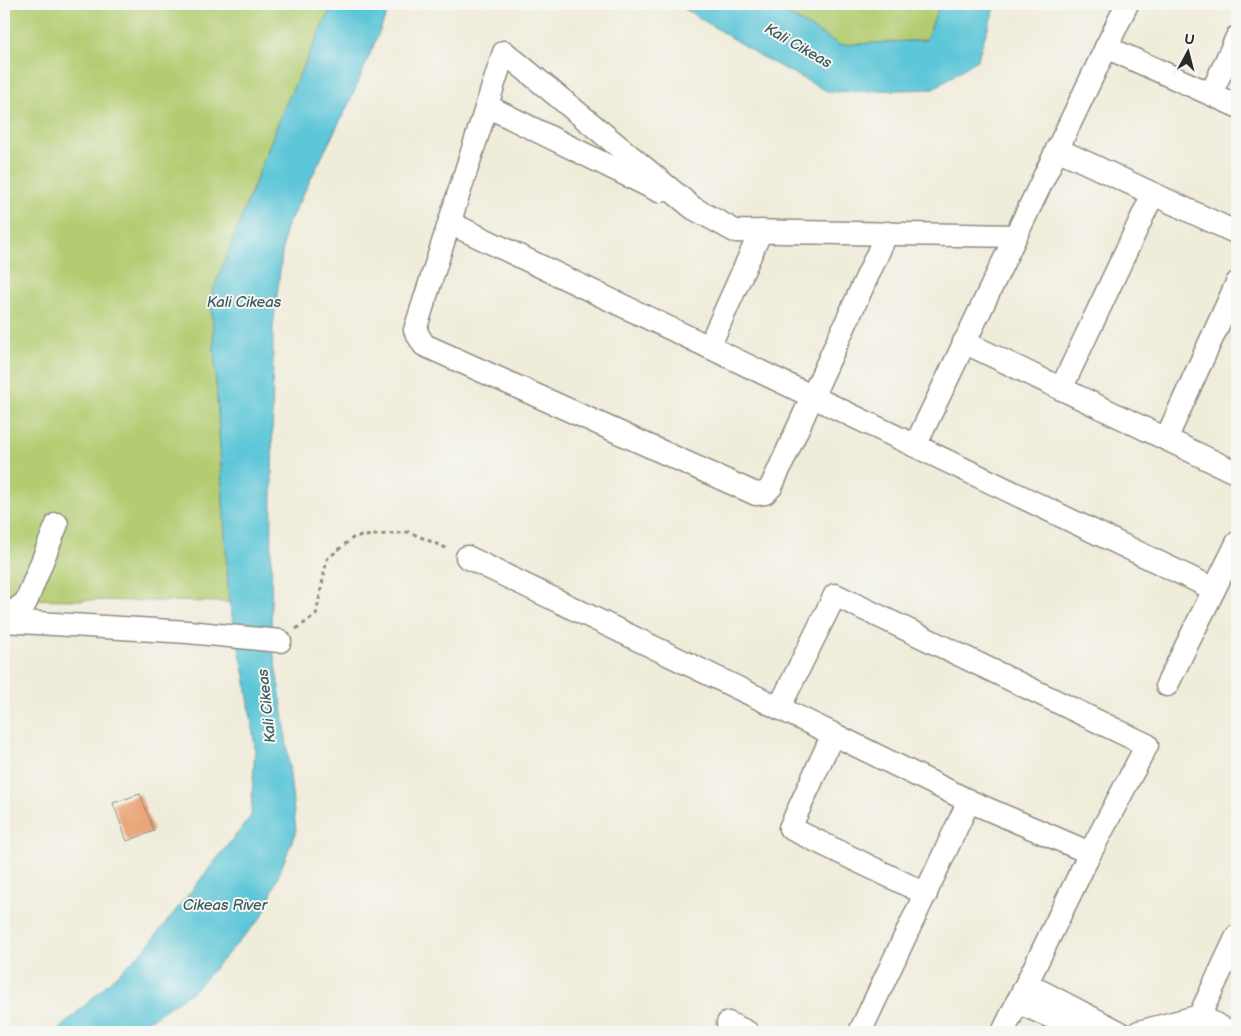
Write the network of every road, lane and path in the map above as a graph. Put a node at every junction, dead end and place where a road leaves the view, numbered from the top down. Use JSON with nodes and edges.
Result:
{"nodes":[{"id":1,"x":1127,"y":4,"type":"edge"},
{"id":2,"x":1237,"y":37,"type":"edge"},
{"id":3,"x":1106,"y":47,"type":"junction"},
{"id":4,"x":1211,"y":94,"type":"junction"},
{"id":5,"x":487,"y":106,"type":"junction"},
{"id":6,"x":1237,"y":106,"type":"edge"},
{"id":7,"x":1057,"y":149,"type":"junction"},
{"id":8,"x":1153,"y":194,"type":"junction"},
{"id":9,"x":692,"y":208,"type":"junction"},
{"id":10,"x":450,"y":223,"type":"junction"},
{"id":11,"x":761,"y":231,"type":"junction"},
{"id":12,"x":887,"y":233,"type":"junction"},
{"id":13,"x":1237,"y":233,"type":"edge"},
{"id":14,"x":1015,"y":236,"type":"junction"},
{"id":15,"x":1237,"y":283,"type":"edge"},
{"id":16,"x":964,"y":342,"type":"junction"},
{"id":17,"x":709,"y":347,"type":"junction"},
{"id":18,"x":1061,"y":389,"type":"junction"},
{"id":19,"x":811,"y":396,"type":"junction"},
{"id":20,"x":1166,"y":439,"type":"junction"},
{"id":21,"x":915,"y":446,"type":"junction"},
{"id":22,"x":1237,"y":473,"type":"edge"},
{"id":23,"x":57,"y":524,"type":"dead end"},
{"id":24,"x":1237,"y":543,"type":"edge"},
{"id":25,"x":468,"y":557,"type":"joint"},
{"id":26,"x":1214,"y":589,"type":"junction"},
{"id":27,"x":4,"y":620,"type":"edge"},
{"id":28,"x":280,"y":641,"type":"joint"},
{"id":29,"x":1167,"y":686,"type":"dead end"},
{"id":30,"x":779,"y":708,"type":"junction"},
{"id":31,"x":833,"y":734,"type":"junction"},
{"id":32,"x":969,"y":801,"type":"junction"},
{"id":33,"x":1090,"y":853,"type":"junction"},
{"id":34,"x":926,"y":894,"type":"junction"},
{"id":35,"x":1237,"y":936,"type":"edge"},
{"id":36,"x":1022,"y":993,"type":"junction"},
{"id":37,"x":1196,"y":1024,"type":"edge"},
{"id":38,"x":1237,"y":1024,"type":"edge"},
{"id":39,"x":860,"y":1032,"type":"edge"},
{"id":40,"x":1002,"y":1032,"type":"edge"},
{"id":41,"x":1085,"y":1032,"type":"edge"},
{"id":42,"x":1119,"y":1032,"type":"edge"},
{"id":43,"x":1139,"y":1032,"type":"edge"},
{"id":44,"x":1232,"y":1032,"type":"edge"}],
"edges":[{"from":1,"to":3,"type":"street"},
{"from":2,"to":4,"type":"street"},
{"from":3,"to":4,"type":"street"},
{"from":3,"to":7,"type":"street"},
{"from":4,"to":6,"type":"street"},
{"from":5,"to":9,"type":"street"},
{"from":5,"to":9,"type":"street"},
{"from":5,"to":10,"type":"street"},
{"from":7,"to":8,"type":"street"},
{"from":7,"to":14,"type":"street"},
{"from":8,"to":13,"type":"street"},
{"from":8,"to":18,"type":"street"},
{"from":9,"to":11,"type":"street"},
{"from":10,"to":17,"type":"street"},
{"from":10,"to":19,"type":"street"},
{"from":11,"to":12,"type":"street"},
{"from":11,"to":17,"type":"street"},
{"from":12,"to":14,"type":"street"},
{"from":12,"to":19,"type":"street"},
{"from":14,"to":16,"type":"street"},
{"from":15,"to":20,"type":"street"},
{"from":16,"to":18,"type":"street"},
{"from":16,"to":21,"type":"street"},
{"from":17,"to":19,"type":"street"},
{"from":18,"to":20,"type":"street"},
{"from":19,"to":21,"type":"street"},
{"from":20,"to":22,"type":"street"},
{"from":21,"to":26,"type":"street"},
{"from":23,"to":27,"type":"street"},
{"from":24,"to":26,"type":"street"},
{"from":25,"to":28,"type":"path"},
{"from":25,"to":30,"type":"street"},
{"from":26,"to":29,"type":"street"},
{"from":27,"to":28,"type":"street"},
{"from":30,"to":31,"type":"street"},
{"from":30,"to":33,"type":"street"},
{"from":31,"to":32,"type":"street"},
{"from":31,"to":34,"type":"street"},
{"from":32,"to":33,"type":"street"},
{"from":32,"to":34,"type":"street"},
{"from":33,"to":36,"type":"street"},
{"from":34,"to":39,"type":"street"},
{"from":35,"to":37,"type":"street"},
{"from":36,"to":40,"type":"street"},
{"from":36,"to":41,"type":"street"},
{"from":36,"to":42,"type":"street"},
{"from":37,"to":43,"type":"street"},
{"from":37,"to":44,"type":"street"},
{"from":38,"to":44,"type":"street"}]}
